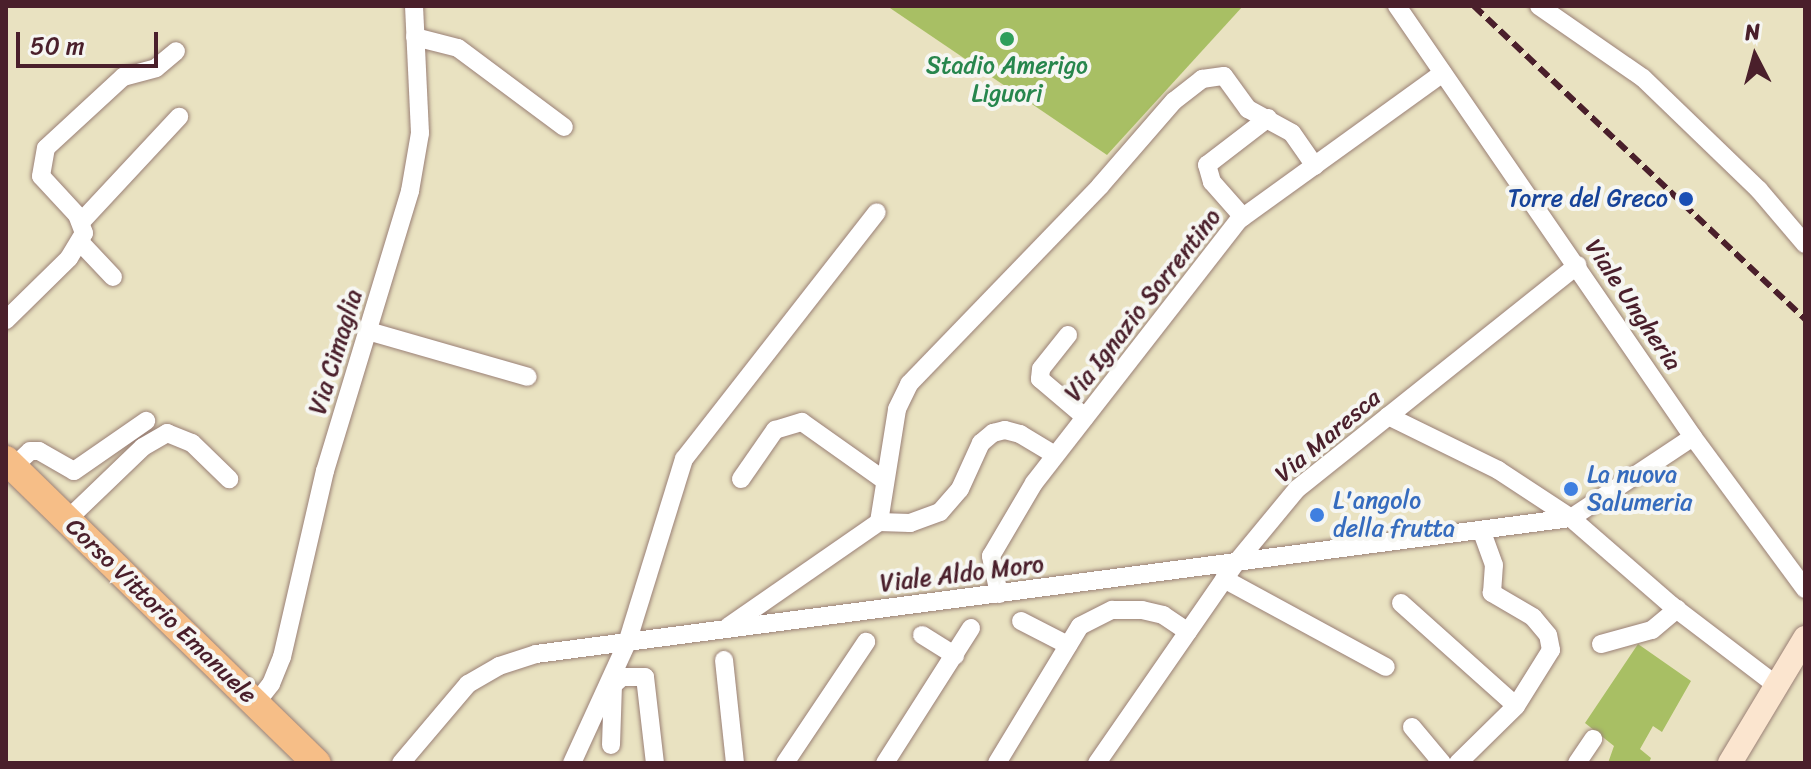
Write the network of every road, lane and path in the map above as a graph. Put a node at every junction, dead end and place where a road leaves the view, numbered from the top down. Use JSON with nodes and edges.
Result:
{"nodes":[{"id":1,"x":414,"y":6,"type":"edge"},
{"id":2,"x":1397,"y":6,"type":"edge"},
{"id":3,"x":1539,"y":6,"type":"edge"},
{"id":4,"x":415,"y":37,"type":"junction"},
{"id":5,"x":176,"y":51,"type":"dead end"},
{"id":6,"x":1443,"y":73,"type":"junction"},
{"id":7,"x":179,"y":117,"type":"dead end"},
{"id":8,"x":1268,"y":118,"type":"junction"},
{"id":9,"x":564,"y":127,"type":"dead end"},
{"id":10,"x":1315,"y":166,"type":"junction"},
{"id":11,"x":877,"y":212,"type":"dead end"},
{"id":12,"x":1243,"y":217,"type":"junction"},
{"id":13,"x":81,"y":222,"type":"junction"},
{"id":14,"x":80,"y":242,"type":"junction"},
{"id":15,"x":1805,"y":244,"type":"edge"},
{"id":16,"x":1578,"y":265,"type":"junction"},
{"id":17,"x":113,"y":277,"type":"dead end"},
{"id":18,"x":6,"y":320,"type":"edge"},
{"id":19,"x":368,"y":331,"type":"junction"},
{"id":20,"x":1068,"y":335,"type":"dead end"},
{"id":21,"x":528,"y":377,"type":"dead end"},
{"id":22,"x":1388,"y":416,"type":"junction"},
{"id":23,"x":1085,"y":417,"type":"junction"},
{"id":24,"x":146,"y":421,"type":"dead end"},
{"id":25,"x":1693,"y":437,"type":"junction"},
{"id":26,"x":1055,"y":455,"type":"junction"},
{"id":27,"x":10,"y":463,"type":"edge"},
{"id":28,"x":229,"y":479,"type":"dead end"},
{"id":29,"x":741,"y":479,"type":"dead end"},
{"id":30,"x":884,"y":480,"type":"junction"},
{"id":31,"x":1571,"y":518,"type":"junction"},
{"id":32,"x":67,"y":520,"type":"junction"},
{"id":33,"x":879,"y":522,"type":"junction"},
{"id":34,"x":1481,"y":530,"type":"junction"},
{"id":35,"x":1230,"y":571,"type":"junction"},
{"id":36,"x":1805,"y":589,"type":"edge"},
{"id":37,"x":999,"y":594,"type":"junction"},
{"id":38,"x":1401,"y":603,"type":"dead end"},
{"id":39,"x":1677,"y":609,"type":"junction"},
{"id":40,"x":1021,"y":621,"type":"dead end"},
{"id":41,"x":971,"y":628,"type":"dead end"},
{"id":42,"x":724,"y":630,"type":"junction"},
{"id":43,"x":1188,"y":632,"type":"junction"},
{"id":44,"x":922,"y":635,"type":"dead end"},
{"id":45,"x":1805,"y":638,"type":"edge"},
{"id":46,"x":866,"y":642,"type":"dead end"},
{"id":47,"x":627,"y":643,"type":"junction"},
{"id":48,"x":1601,"y":644,"type":"dead end"},
{"id":49,"x":1068,"y":645,"type":"junction"},
{"id":50,"x":955,"y":656,"type":"junction"},
{"id":51,"x":724,"y":660,"type":"dead end"},
{"id":52,"x":1386,"y":667,"type":"dead end"},
{"id":53,"x":1776,"y":685,"type":"junction"},
{"id":54,"x":256,"y":703,"type":"junction"},
{"id":55,"x":1516,"y":706,"type":"junction"},
{"id":56,"x":1412,"y":727,"type":"dead end"},
{"id":57,"x":1593,"y":739,"type":"dead end"},
{"id":58,"x":611,"y":745,"type":"dead end"},
{"id":59,"x":888,"y":760,"type":"edge"},
{"id":60,"x":317,"y":763,"type":"edge"},
{"id":61,"x":401,"y":763,"type":"edge"},
{"id":62,"x":572,"y":763,"type":"edge"},
{"id":63,"x":655,"y":763,"type":"edge"},
{"id":64,"x":735,"y":763,"type":"edge"},
{"id":65,"x":785,"y":763,"type":"edge"},
{"id":66,"x":908,"y":763,"type":"edge"},
{"id":67,"x":997,"y":763,"type":"edge"},
{"id":68,"x":1097,"y":763,"type":"edge"},
{"id":69,"x":1442,"y":763,"type":"edge"},
{"id":70,"x":1458,"y":763,"type":"edge"},
{"id":71,"x":1577,"y":763,"type":"edge"},
{"id":72,"x":1730,"y":763,"type":"edge"}],
"edges":[{"from":1,"to":4,"type":"street","name":"Via Cimaglia"},
{"from":2,"to":6,"type":"street","name":"Viale Ungheria"},
{"from":3,"to":15,"type":"street"},
{"from":4,"to":9,"type":"street"},
{"from":4,"to":19,"type":"street","name":"Via Cimaglia"},
{"from":5,"to":13,"type":"street"},
{"from":6,"to":10,"type":"street","name":"Via Ignazio Sorrentino"},
{"from":6,"to":16,"type":"street","name":"Viale Ungheria"},
{"from":7,"to":13,"type":"street"},
{"from":8,"to":10,"type":"street"},
{"from":8,"to":12,"type":"street"},
{"from":8,"to":30,"type":"street"},
{"from":10,"to":12,"type":"street","name":"Via Ignazio Sorrentino"},
{"from":11,"to":47,"type":"street"},
{"from":12,"to":23,"type":"street","name":"Via Ignazio Sorrentino"},
{"from":13,"to":14,"type":"street"},
{"from":14,"to":17,"type":"street"},
{"from":14,"to":18,"type":"street"},
{"from":16,"to":22,"type":"street","name":"Via Maresca"},
{"from":16,"to":25,"type":"street","name":"Viale Ungheria"},
{"from":19,"to":21,"type":"street"},
{"from":19,"to":54,"type":"street","name":"Via Cimaglia"},
{"from":20,"to":23,"type":"street"},
{"from":22,"to":31,"type":"street"},
{"from":22,"to":35,"type":"street","name":"Via Maresca"},
{"from":23,"to":26,"type":"street","name":"Via Ignazio Sorrentino"},
{"from":24,"to":27,"type":"street"},
{"from":25,"to":31,"type":"street"},
{"from":25,"to":36,"type":"street","name":"Viale Ungheria"},
{"from":26,"to":33,"type":"street"},
{"from":26,"to":37,"type":"street","name":"Via Ignazio Sorrentino"},
{"from":27,"to":32,"type":"main road","name":"Corso Vittorio Emanuele"},
{"from":28,"to":32,"type":"street"},
{"from":29,"to":30,"type":"street"},
{"from":30,"to":33,"type":"street"},
{"from":31,"to":34,"type":"street","name":"Viale Aldo Moro"},
{"from":31,"to":39,"type":"street"},
{"from":32,"to":54,"type":"main road","name":"Corso Vittorio Emanuele"},
{"from":33,"to":42,"type":"street"},
{"from":34,"to":35,"type":"street","name":"Viale Aldo Moro"},
{"from":34,"to":55,"type":"street"},
{"from":35,"to":37,"type":"street","name":"Viale Aldo Moro"},
{"from":35,"to":43,"type":"street","name":"Via Maresca"},
{"from":35,"to":52,"type":"street"},
{"from":37,"to":42,"type":"street","name":"Viale Aldo Moro"},
{"from":38,"to":55,"type":"street"},
{"from":39,"to":48,"type":"street"},
{"from":39,"to":53,"type":"street"},
{"from":40,"to":49,"type":"street"},
{"from":41,"to":50,"type":"street"},
{"from":42,"to":47,"type":"street","name":"Viale Aldo Moro"},
{"from":43,"to":49,"type":"street"},
{"from":43,"to":68,"type":"street","name":"Via Maresca"},
{"from":44,"to":50,"type":"street"},
{"from":45,"to":53,"type":"street"},
{"from":46,"to":65,"type":"street"},
{"from":47,"to":61,"type":"street","name":"Viale Aldo Moro"},
{"from":47,"to":62,"type":"street"},
{"from":49,"to":67,"type":"street"},
{"from":50,"to":59,"type":"street"},
{"from":51,"to":64,"type":"street"},
{"from":53,"to":72,"type":"street"},
{"from":54,"to":60,"type":"main road","name":"Corso Vittorio Emanuele"},
{"from":55,"to":70,"type":"street"},
{"from":56,"to":69,"type":"street"},
{"from":57,"to":71,"type":"street"},
{"from":58,"to":63,"type":"street"},
{"from":59,"to":66,"type":"street"}]}
